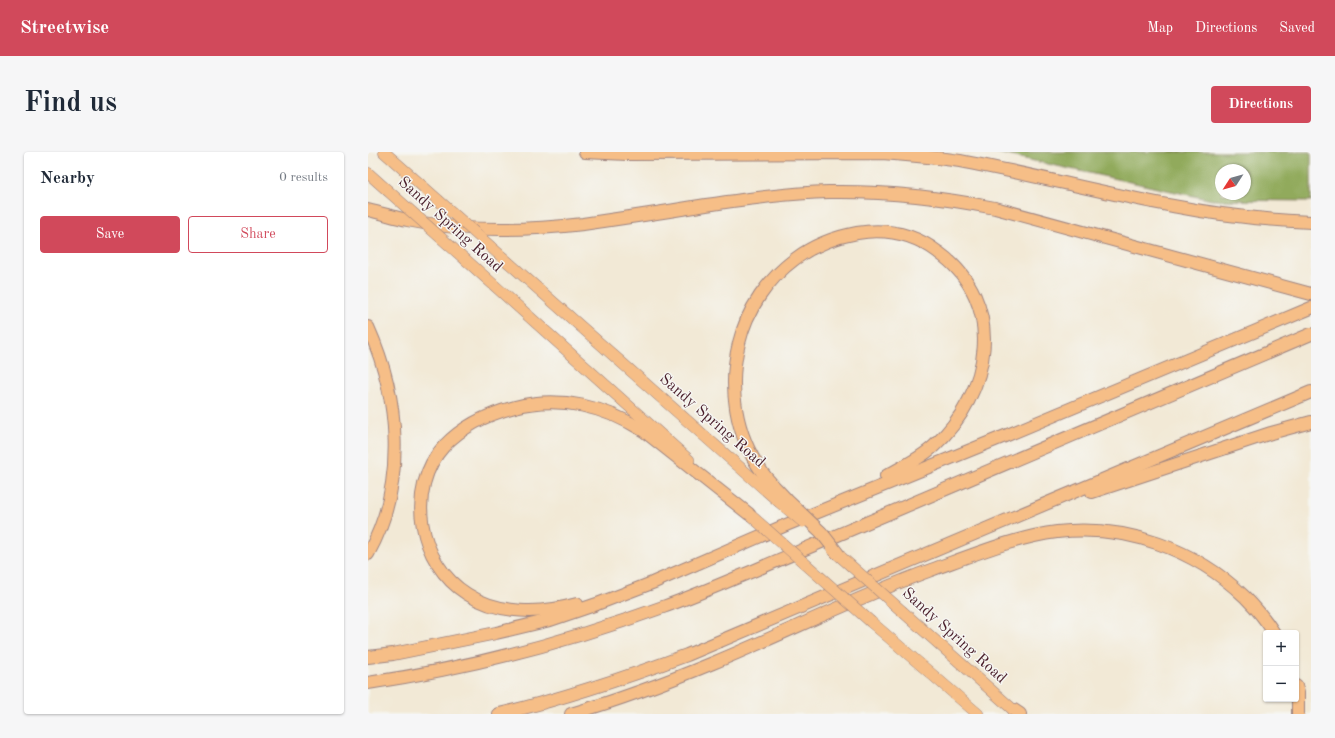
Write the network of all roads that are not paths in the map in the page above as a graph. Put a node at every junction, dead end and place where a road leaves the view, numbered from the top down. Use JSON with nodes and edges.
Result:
{"nodes":[{"id":1,"x":384,"y":152,"type":"edge"},
{"id":2,"x":585,"y":152,"type":"edge"},
{"id":3,"x":368,"y":173,"type":"edge"},
{"id":4,"x":368,"y":210,"type":"edge"},
{"id":5,"x":1311,"y":222,"type":"edge"},
{"id":6,"x":1308,"y":293,"type":"edge"},
{"id":7,"x":1311,"y":308,"type":"edge"},
{"id":8,"x":368,"y":326,"type":"edge"},
{"id":9,"x":1311,"y":334,"type":"edge"},
{"id":10,"x":1311,"y":392,"type":"edge"},
{"id":11,"x":1311,"y":422,"type":"edge"},
{"id":12,"x":782,"y":500,"type":"junction"},
{"id":13,"x":1028,"y":512,"type":"junction"},
{"id":14,"x":749,"y":514,"type":"junction"},
{"id":15,"x":786,"y":525,"type":"junction"},
{"id":16,"x":368,"y":554,"type":"edge"},
{"id":17,"x":714,"y":555,"type":"junction"},
{"id":18,"x":839,"y":555,"type":"joint"},
{"id":19,"x":1272,"y":630,"type":"edge"},
{"id":20,"x":368,"y":657,"type":"edge"},
{"id":21,"x":368,"y":683,"type":"edge"},
{"id":22,"x":1298,"y":702,"type":"edge"},
{"id":23,"x":1017,"y":713,"type":"edge"},
{"id":24,"x":499,"y":714,"type":"edge"},
{"id":25,"x":571,"y":714,"type":"edge"},
{"id":26,"x":978,"y":714,"type":"edge"},
{"id":27,"x":1298,"y":714,"type":"edge"}],
"edges":[{"from":1,"to":12,"type":"main road","name":"Sandy Spring Road","bridge":true},
{"from":2,"to":5,"type":"highway"},
{"from":3,"to":14,"type":"main road","name":"Sandy Spring Road","bridge":true},
{"from":4,"to":6,"type":"highway"},
{"from":7,"to":15,"type":"highway"},
{"from":8,"to":16,"type":"highway"},
{"from":9,"to":21,"type":"highway"},
{"from":10,"to":13,"type":"highway"},
{"from":11,"to":13,"type":"highway"},
{"from":12,"to":15,"type":"highway"},
{"from":12,"to":18,"type":"highway","bridge":true},
{"from":13,"to":24,"type":"highway"},
{"from":14,"to":17,"type":"highway"},
{"from":14,"to":26,"type":"main road","name":"Sandy Spring Road","bridge":true},
{"from":15,"to":17,"type":"highway"},
{"from":17,"to":20,"type":"highway"},
{"from":18,"to":23,"type":"main road","name":"Sandy Spring Road","bridge":true},
{"from":19,"to":25,"type":"highway"},
{"from":22,"to":27,"type":"highway"}]}
